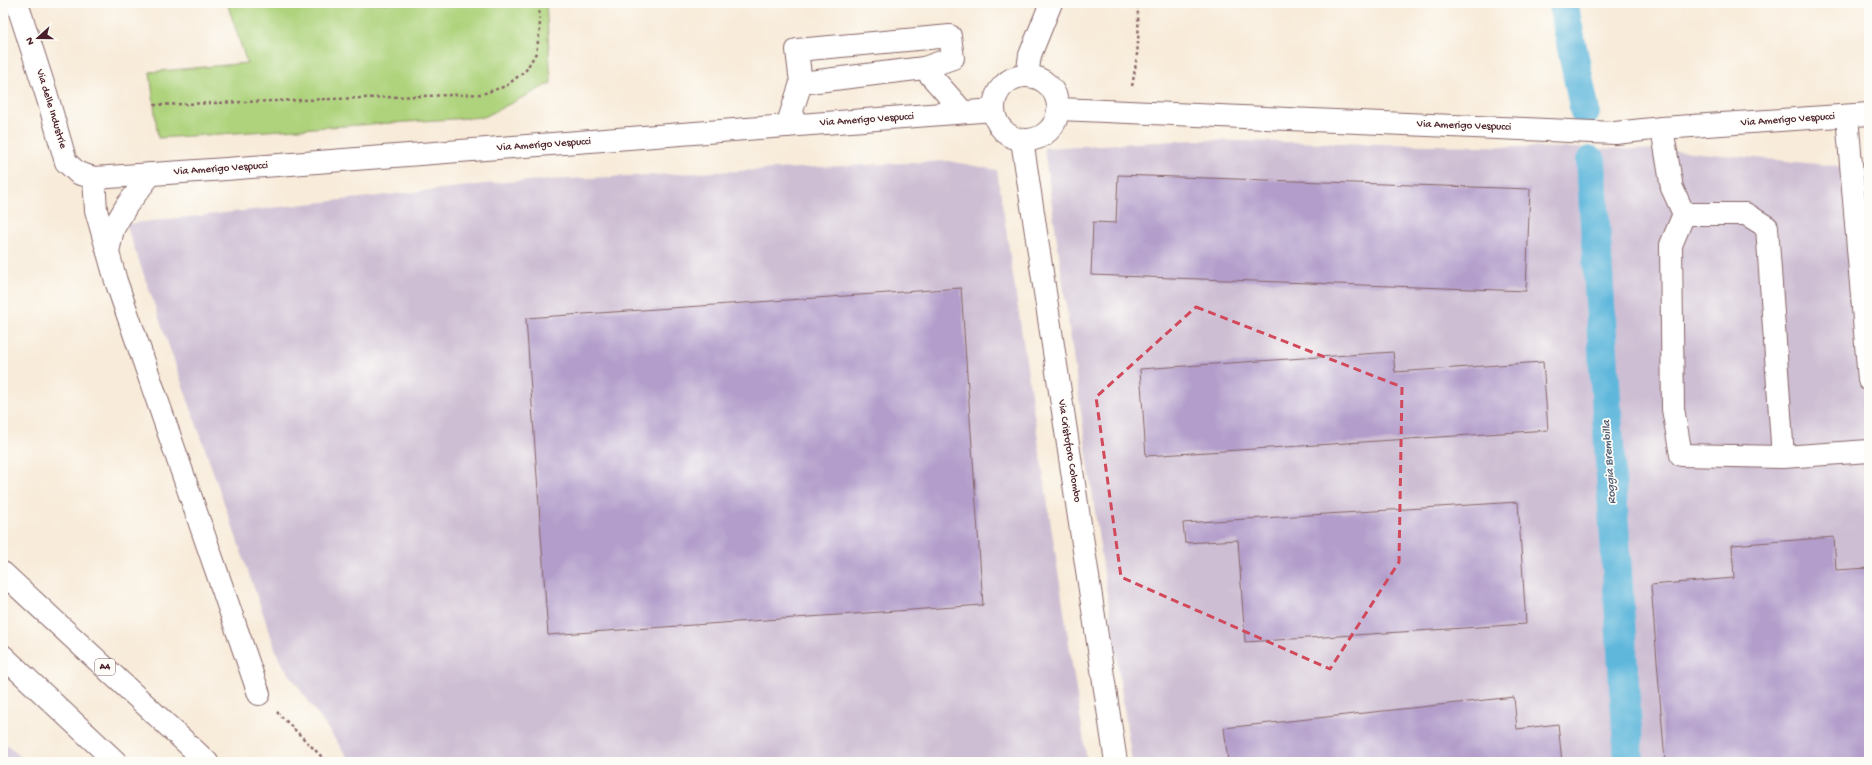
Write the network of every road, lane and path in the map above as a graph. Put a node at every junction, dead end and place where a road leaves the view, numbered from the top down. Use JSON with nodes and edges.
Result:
{"nodes":[{"id":1,"x":17,"y":3,"type":"edge"},
{"id":2,"x":539,"y":3,"type":"edge"},
{"id":3,"x":1051,"y":3,"type":"edge"},
{"id":4,"x":1138,"y":3,"type":"edge"},
{"id":5,"x":924,"y":68,"type":"junction"},
{"id":6,"x":1027,"y":76,"type":"junction"},
{"id":7,"x":801,"y":83,"type":"junction"},
{"id":8,"x":154,"y":106,"type":"dead end"},
{"id":9,"x":1059,"y":109,"type":"junction"},
{"id":10,"x":994,"y":110,"type":"junction"},
{"id":11,"x":963,"y":112,"type":"junction"},
{"id":12,"x":1128,"y":112,"type":"junction"},
{"id":13,"x":1869,"y":114,"type":"edge"},
{"id":14,"x":1848,"y":116,"type":"junction"},
{"id":15,"x":786,"y":126,"type":"junction"},
{"id":16,"x":1662,"y":128,"type":"junction"},
{"id":17,"x":1022,"y":140,"type":"junction"},
{"id":18,"x":151,"y":174,"type":"junction"},
{"id":19,"x":94,"y":178,"type":"junction"},
{"id":20,"x":1684,"y":214,"type":"junction"},
{"id":21,"x":108,"y":254,"type":"junction"},
{"id":22,"x":1869,"y":380,"type":"edge"},
{"id":23,"x":1869,"y":451,"type":"edge"},
{"id":24,"x":1783,"y":457,"type":"junction"},
{"id":25,"x":3,"y":573,"type":"edge"},
{"id":26,"x":3,"y":656,"type":"edge"},
{"id":27,"x":259,"y":694,"type":"joint"},
{"id":28,"x":116,"y":762,"type":"edge"},
{"id":29,"x":207,"y":762,"type":"edge"},
{"id":30,"x":327,"y":762,"type":"edge"},
{"id":31,"x":1116,"y":762,"type":"edge"}],
"edges":[{"from":1,"to":19,"type":"main road","name":"Via delle Industrie"},
{"from":2,"to":8,"type":"path"},
{"from":3,"to":6,"type":"main road"},
{"from":4,"to":12,"type":"path"},
{"from":5,"to":7,"type":"main road"},
{"from":5,"to":7,"type":"main road"},
{"from":5,"to":11,"type":"main road"},
{"from":6,"to":9,"type":"main road"},
{"from":6,"to":10,"type":"main road"},
{"from":7,"to":15,"type":"main road"},
{"from":9,"to":12,"type":"main road","name":"Via Amerigo Vespucci"},
{"from":9,"to":17,"type":"main road"},
{"from":10,"to":11,"type":"main road","name":"Via Amerigo Vespucci"},
{"from":10,"to":17,"type":"main road"},
{"from":11,"to":15,"type":"main road","name":"Via Amerigo Vespucci"},
{"from":12,"to":16,"type":"main road","name":"Via Amerigo Vespucci"},
{"from":13,"to":14,"type":"main road","name":"Via Amerigo Vespucci"},
{"from":14,"to":16,"type":"main road","name":"Via Amerigo Vespucci"},
{"from":14,"to":22,"type":"main road"},
{"from":15,"to":18,"type":"main road","name":"Via Amerigo Vespucci"},
{"from":16,"to":20,"type":"main road"},
{"from":17,"to":31,"type":"main road","name":"Via Cristoforo Colombo"},
{"from":18,"to":19,"type":"main road","name":"Via Amerigo Vespucci"},
{"from":18,"to":21,"type":"main road"},
{"from":19,"to":21,"type":"main road"},
{"from":20,"to":24,"type":"main road"},
{"from":20,"to":24,"type":"main road"},
{"from":21,"to":27,"type":"main road"},
{"from":23,"to":24,"type":"main road"},
{"from":25,"to":29,"type":"main road","number":"A4"},
{"from":26,"to":28,"type":"main road"},
{"from":27,"to":30,"type":"path"}]}
